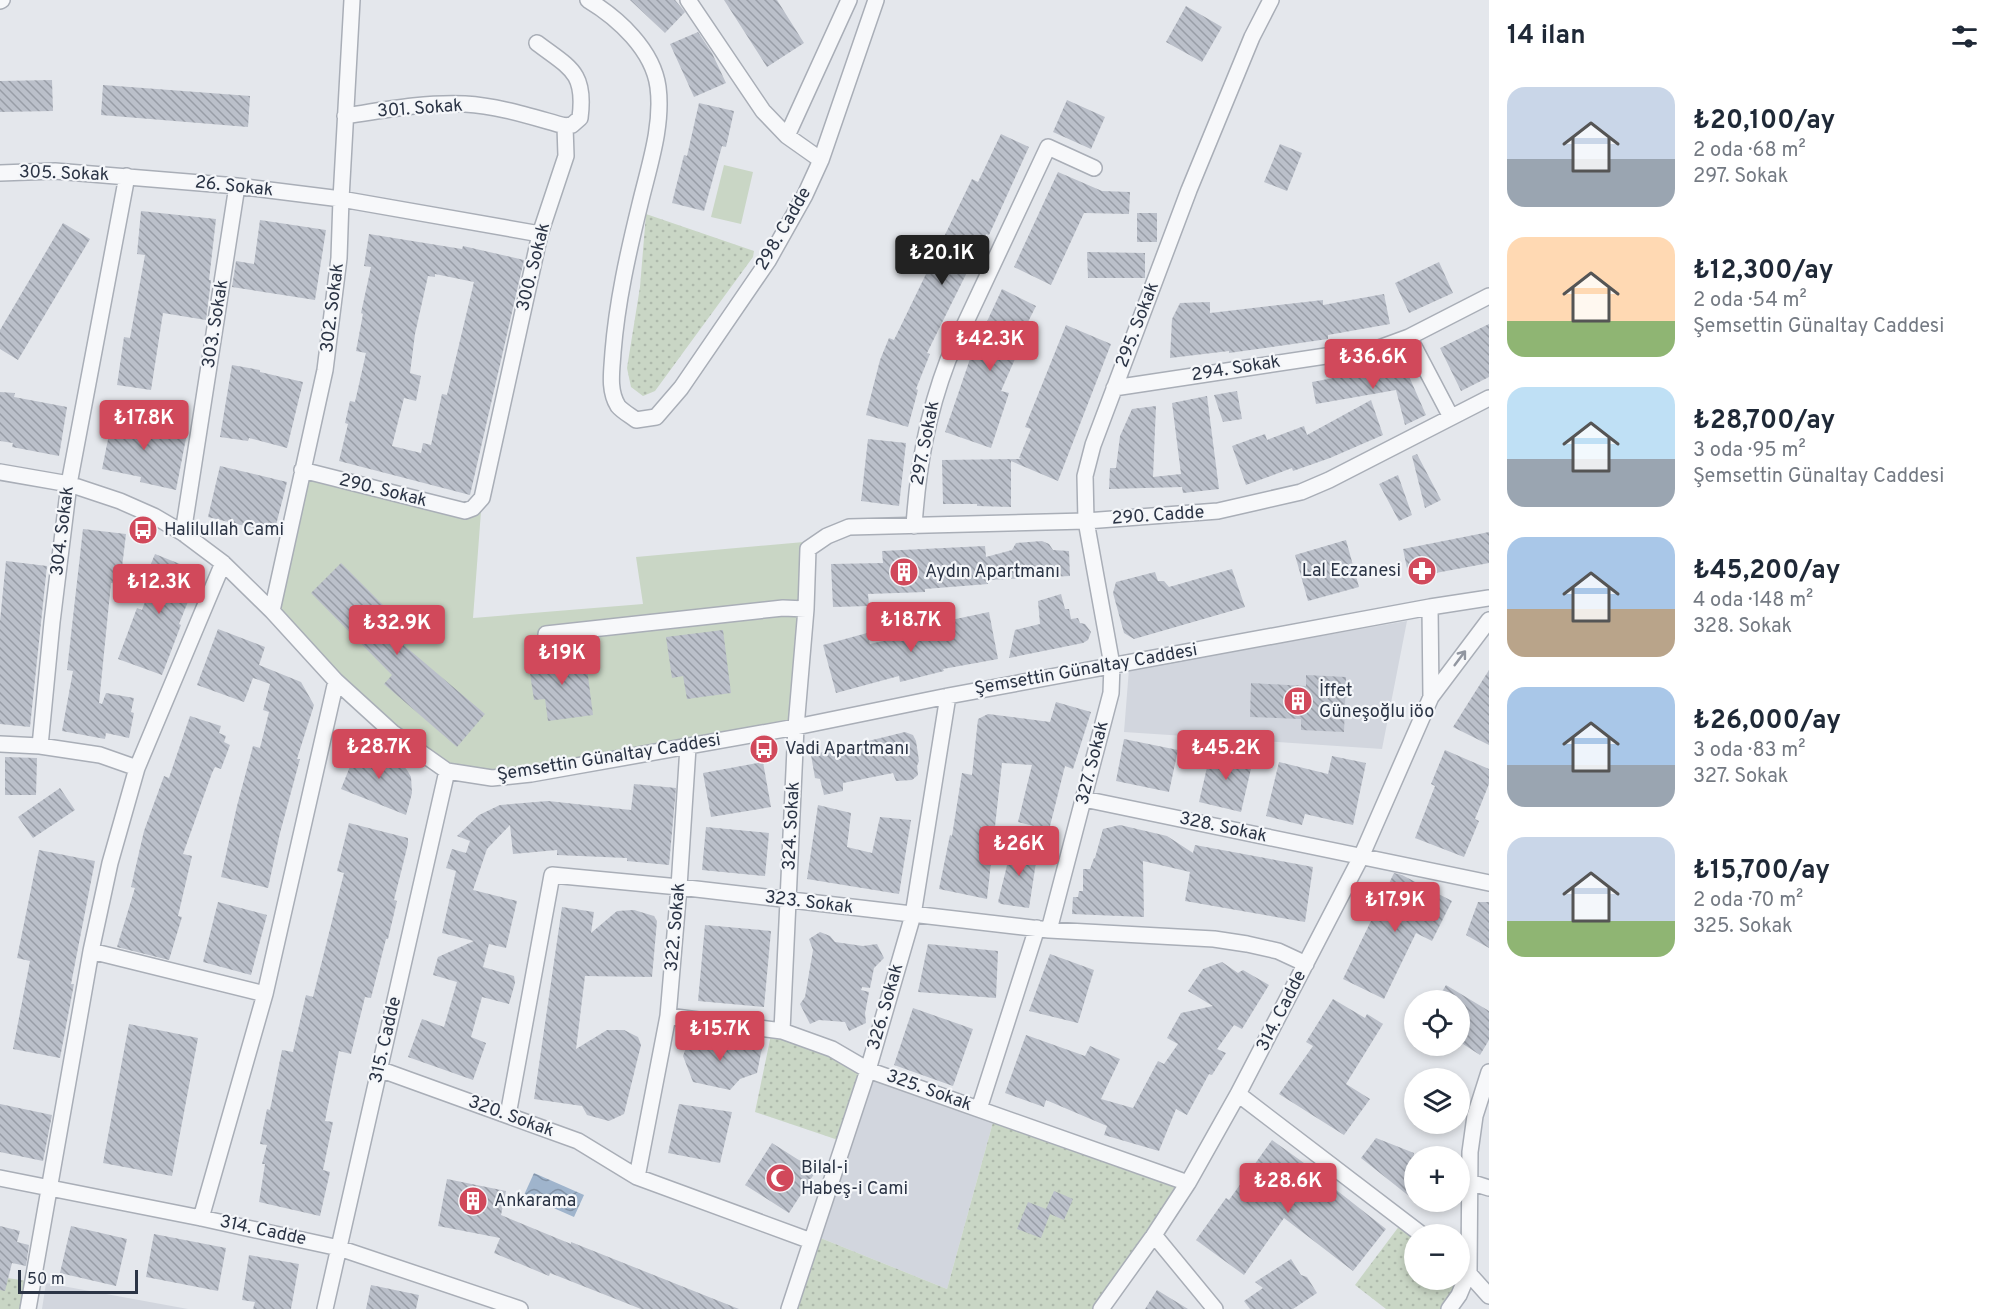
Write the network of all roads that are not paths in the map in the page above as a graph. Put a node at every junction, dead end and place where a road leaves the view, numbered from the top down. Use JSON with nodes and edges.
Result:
{"nodes":[{"id":1,"x":352,"y":0,"type":"edge"},
{"id":2,"x":588,"y":0,"type":"edge"},
{"id":3,"x":688,"y":0,"type":"edge"},
{"id":4,"x":849,"y":0,"type":"edge"},
{"id":5,"x":876,"y":0,"type":"edge"},
{"id":6,"x":1271,"y":0,"type":"edge"},
{"id":7,"x":537,"y":43,"type":"dead end"},
{"id":8,"x":345,"y":116,"type":"junction"},
{"id":9,"x":565,"y":126,"type":"junction"},
{"id":10,"x":787,"y":136,"type":"junction"},
{"id":11,"x":821,"y":160,"type":"junction"},
{"id":12,"x":1094,"y":168,"type":"dead end"},
{"id":13,"x":0,"y":173,"type":"edge"},
{"id":14,"x":127,"y":176,"type":"junction"},
{"id":15,"x":237,"y":186,"type":"junction"},
{"id":16,"x":340,"y":199,"type":"junction"},
{"id":17,"x":540,"y":234,"type":"junction"},
{"id":18,"x":1489,"y":296,"type":"edge"},
{"id":19,"x":1409,"y":336,"type":"junction"},
{"id":20,"x":1114,"y":388,"type":"junction"},
{"id":21,"x":1489,"y":398,"type":"edge"},
{"id":22,"x":1451,"y":417,"type":"junction"},
{"id":23,"x":302,"y":470,"type":"junction"},
{"id":24,"x":0,"y":472,"type":"edge"},
{"id":25,"x":69,"y":484,"type":"junction"},
{"id":26,"x":465,"y":511,"type":"joint"},
{"id":27,"x":1086,"y":521,"type":"junction"},
{"id":28,"x":914,"y":526,"type":"junction"},
{"id":29,"x":183,"y":532,"type":"junction"},
{"id":30,"x":808,"y":549,"type":"joint"},
{"id":31,"x":223,"y":563,"type":"junction"},
{"id":32,"x":1489,"y":598,"type":"edge"},
{"id":33,"x":1430,"y":607,"type":"junction"},
{"id":34,"x":806,"y":609,"type":"junction"},
{"id":35,"x":272,"y":611,"type":"junction"},
{"id":36,"x":1489,"y":620,"type":"edge"},
{"id":37,"x":546,"y":634,"type":"dead end"},
{"id":38,"x":1112,"y":665,"type":"junction"},
{"id":39,"x":336,"y":681,"type":"junction"},
{"id":40,"x":948,"y":696,"type":"junction"},
{"id":41,"x":1431,"y":697,"type":"junction"},
{"id":42,"x":796,"y":728,"type":"junction"},
{"id":43,"x":0,"y":744,"type":"edge"},
{"id":44,"x":40,"y":747,"type":"junction"},
{"id":45,"x":688,"y":747,"type":"junction"},
{"id":46,"x":137,"y":768,"type":"junction"},
{"id":47,"x":447,"y":771,"type":"junction"},
{"id":48,"x":1084,"y":799,"type":"junction"},
{"id":49,"x":1361,"y":857,"type":"junction"},
{"id":50,"x":1489,"y":883,"type":"edge"},
{"id":51,"x":679,"y":887,"type":"junction"},
{"id":52,"x":788,"y":901,"type":"junction"},
{"id":53,"x":913,"y":915,"type":"junction"},
{"id":54,"x":1043,"y":929,"type":"junction"},
{"id":55,"x":91,"y":951,"type":"junction"},
{"id":56,"x":1306,"y":964,"type":"junction"},
{"id":57,"x":265,"y":994,"type":"junction"},
{"id":58,"x":668,"y":1016,"type":"junction"},
{"id":59,"x":782,"y":1031,"type":"junction"},
{"id":60,"x":380,"y":1069,"type":"junction"},
{"id":61,"x":868,"y":1070,"type":"junction"},
{"id":62,"x":1489,"y":1072,"type":"edge"},
{"id":63,"x":1238,"y":1094,"type":"junction"},
{"id":64,"x":979,"y":1109,"type":"junction"},
{"id":65,"x":508,"y":1115,"type":"junction"},
{"id":66,"x":1470,"y":1152,"type":"edge"},
{"id":67,"x":637,"y":1177,"type":"junction"},
{"id":68,"x":0,"y":1178,"type":"edge"},
{"id":69,"x":1470,"y":1182,"type":"edge"},
{"id":70,"x":1188,"y":1183,"type":"junction"},
{"id":71,"x":49,"y":1188,"type":"junction"},
{"id":72,"x":1489,"y":1188,"type":"edge"},
{"id":73,"x":201,"y":1218,"type":"junction"},
{"id":74,"x":1407,"y":1224,"type":"edge"},
{"id":75,"x":1154,"y":1236,"type":"junction"},
{"id":76,"x":811,"y":1241,"type":"junction"},
{"id":77,"x":339,"y":1248,"type":"junction"},
{"id":78,"x":1470,"y":1275,"type":"edge"},
{"id":79,"x":1460,"y":1290,"type":"edge"},
{"id":80,"x":1489,"y":1296,"type":"edge"},
{"id":81,"x":490,"y":1304,"type":"edge"},
{"id":82,"x":28,"y":1309,"type":"edge"},
{"id":83,"x":325,"y":1309,"type":"edge"},
{"id":84,"x":520,"y":1309,"type":"edge"},
{"id":85,"x":789,"y":1309,"type":"edge"},
{"id":86,"x":1101,"y":1309,"type":"edge"},
{"id":87,"x":1215,"y":1309,"type":"edge"},
{"id":88,"x":1449,"y":1309,"type":"edge"}],
"edges":[{"from":1,"to":8,"type":"street","name":"302. Sokak"},
{"from":2,"to":11,"type":"street","name":"298. Cadde"},
{"from":3,"to":10,"type":"street"},
{"from":4,"to":10,"type":"street"},
{"from":5,"to":11,"type":"street","name":"298. Cadde"},
{"from":6,"to":20,"type":"street","name":"295. Sokak"},
{"from":7,"to":9,"type":"street"},
{"from":8,"to":9,"type":"street","name":"301. Sokak"},
{"from":8,"to":16,"type":"street","name":"302. Sokak"},
{"from":9,"to":17,"type":"street","name":"300. Sokak"},
{"from":10,"to":11,"type":"street"},
{"from":12,"to":28,"type":"street","name":"297. Sokak"},
{"from":13,"to":14,"type":"street","name":"305. Sokak"},
{"from":14,"to":15,"type":"street","name":"26. Sokak"},
{"from":14,"to":25,"type":"street","name":"304. Sokak"},
{"from":15,"to":16,"type":"street","name":"26. Sokak"},
{"from":15,"to":29,"type":"street","name":"303. Sokak"},
{"from":16,"to":17,"type":"street","name":"26. Sokak"},
{"from":16,"to":23,"type":"street","name":"302. Sokak"},
{"from":17,"to":26,"type":"street","name":"300. Sokak"},
{"from":18,"to":19,"type":"street","name":"294. Sokak"},
{"from":19,"to":20,"type":"street","name":"294. Sokak"},
{"from":19,"to":22,"type":"street"},
{"from":20,"to":27,"type":"street","name":"295. Sokak"},
{"from":21,"to":22,"type":"street","name":"290. Cadde"},
{"from":22,"to":27,"type":"street","name":"290. Cadde"},
{"from":23,"to":26,"type":"street","name":"290. Sokak"},
{"from":23,"to":35,"type":"street","name":"302. Sokak"},
{"from":24,"to":25,"type":"street","name":"Şemsettin Günaltay Caddesi"},
{"from":25,"to":29,"type":"street","name":"Şemsettin Günaltay Caddesi"},
{"from":25,"to":44,"type":"street","name":"304. Sokak"},
{"from":27,"to":28,"type":"street","name":"290. Cadde"},
{"from":27,"to":38,"type":"street","name":"295. Sokak"},
{"from":28,"to":30,"type":"street","name":"290. Cadde"},
{"from":29,"to":31,"type":"street","name":"Şemsettin Günaltay Caddesi"},
{"from":30,"to":34,"type":"street","name":"324. Sokak"},
{"from":31,"to":35,"type":"street","name":"Şemsettin Günaltay Caddesi"},
{"from":31,"to":46,"type":"street"},
{"from":32,"to":33,"type":"street","name":"Şemsettin Günaltay Caddesi"},
{"from":33,"to":38,"type":"street","name":"Şemsettin Günaltay Caddesi"},
{"from":33,"to":41,"type":"street"},
{"from":34,"to":37,"type":"street"},
{"from":34,"to":42,"type":"street","name":"324. Sokak"},
{"from":35,"to":39,"type":"street","name":"Şemsettin Günaltay Caddesi"},
{"from":41,"to":36,"type":"street","one_way":true},
{"from":38,"to":40,"type":"street","name":"Şemsettin Günaltay Caddesi"},
{"from":38,"to":48,"type":"street","name":"327. Sokak"},
{"from":39,"to":47,"type":"street","name":"Şemsettin Günaltay Caddesi"},
{"from":39,"to":57,"type":"street"},
{"from":40,"to":42,"type":"street","name":"Şemsettin Günaltay Caddesi"},
{"from":40,"to":53,"type":"street","name":"326. Sokak"},
{"from":41,"to":49,"type":"street","name":"314. Cadde"},
{"from":42,"to":45,"type":"street","name":"Şemsettin Günaltay Caddesi"},
{"from":42,"to":52,"type":"street","name":"324. Sokak"},
{"from":43,"to":44,"type":"street"},
{"from":44,"to":46,"type":"street"},
{"from":45,"to":47,"type":"street","name":"Şemsettin Günaltay Caddesi"},
{"from":45,"to":51,"type":"street","name":"322. Sokak"},
{"from":46,"to":55,"type":"street"},
{"from":47,"to":60,"type":"street","name":"315. Cadde"},
{"from":48,"to":49,"type":"street","name":"328. Sokak"},
{"from":48,"to":54,"type":"street","name":"327. Sokak"},
{"from":49,"to":50,"type":"street","name":"328. Sokak"},
{"from":49,"to":56,"type":"street","name":"314. Cadde"},
{"from":51,"to":52,"type":"street","name":"323. Sokak"},
{"from":51,"to":58,"type":"street","name":"322. Sokak"},
{"from":51,"to":65,"type":"street","name":"323. Sokak"},
{"from":52,"to":53,"type":"street","name":"323. Sokak"},
{"from":52,"to":59,"type":"street","name":"324. Sokak"},
{"from":53,"to":54,"type":"street","name":"323. Sokak"},
{"from":53,"to":61,"type":"street","name":"326. Sokak"},
{"from":54,"to":56,"type":"street","name":"323. Sokak"},
{"from":54,"to":64,"type":"street","name":"327. Sokak"},
{"from":55,"to":57,"type":"street"},
{"from":55,"to":71,"type":"street"},
{"from":56,"to":63,"type":"street","name":"314. Cadde"},
{"from":57,"to":73,"type":"street"},
{"from":58,"to":59,"type":"street","name":"325. Sokak"},
{"from":58,"to":67,"type":"street","name":"322. Sokak"},
{"from":59,"to":61,"type":"street","name":"325. Sokak"},
{"from":60,"to":65,"type":"street","name":"320. Sokak"},
{"from":60,"to":77,"type":"street","name":"315. Cadde"},
{"from":61,"to":64,"type":"street","name":"325. Sokak"},
{"from":61,"to":76,"type":"street","name":"326. Sokak"},
{"from":62,"to":66,"type":"street"},
{"from":63,"to":70,"type":"street","name":"314. Cadde"},
{"from":63,"to":74,"type":"street"},
{"from":64,"to":70,"type":"street","name":"325. Sokak"},
{"from":65,"to":67,"type":"street","name":"320. Sokak"},
{"from":67,"to":76,"type":"street","name":"320. Sokak"},
{"from":68,"to":71,"type":"street","name":"314. Cadde"},
{"from":69,"to":72,"type":"street"},
{"from":70,"to":75,"type":"street","name":"314. Cadde"},
{"from":71,"to":73,"type":"street","name":"314. Cadde"},
{"from":71,"to":82,"type":"street"},
{"from":73,"to":77,"type":"street","name":"314. Cadde"},
{"from":75,"to":86,"type":"street","name":"314. Cadde"},
{"from":75,"to":87,"type":"street"},
{"from":76,"to":85,"type":"street","name":"326. Sokak"},
{"from":77,"to":81,"type":"street","name":"314. Cadde"},
{"from":77,"to":83,"type":"street","name":"315. Cadde"},
{"from":78,"to":80,"type":"street"},
{"from":79,"to":88,"type":"street"},
{"from":81,"to":84,"type":"street","name":"314. Cadde"}]}
